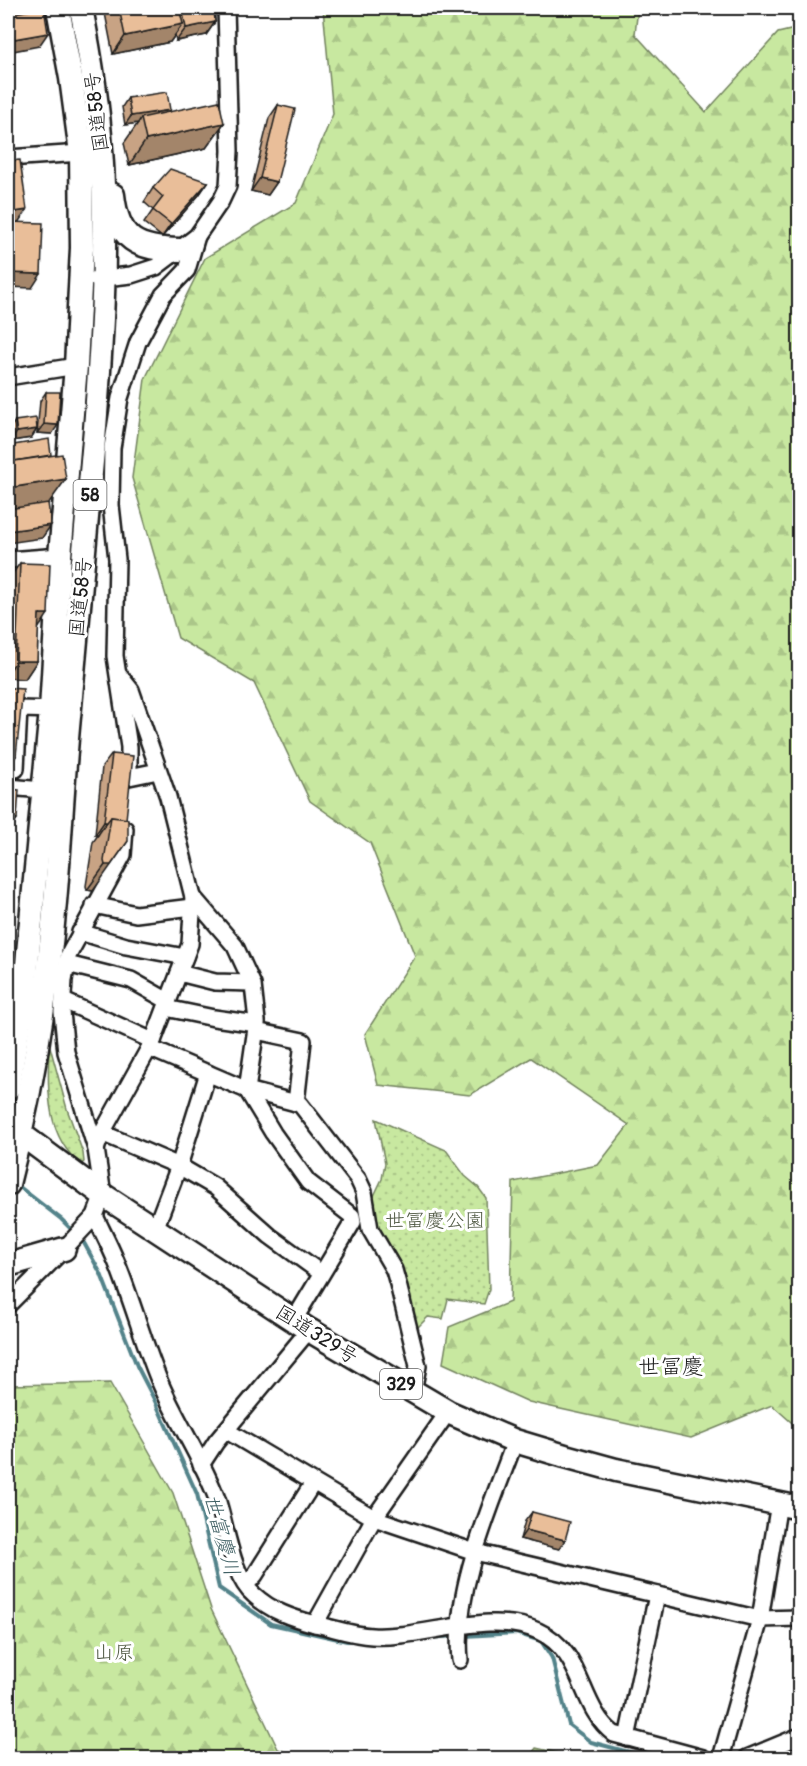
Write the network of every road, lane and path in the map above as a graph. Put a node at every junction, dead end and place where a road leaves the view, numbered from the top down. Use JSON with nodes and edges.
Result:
{"nodes":[{"id":1,"x":58,"y":8,"type":"edge"},
{"id":2,"x":81,"y":8,"type":"edge"},
{"id":3,"x":226,"y":8,"type":"edge"},
{"id":4,"x":91,"y":150,"type":"junction"},
{"id":5,"x":8,"y":158,"type":"edge"},
{"id":6,"x":189,"y":243,"type":"junction"},
{"id":7,"x":92,"y":279,"type":"junction"},
{"id":8,"x":76,"y":366,"type":"junction"},
{"id":9,"x":8,"y":377,"type":"edge"},
{"id":10,"x":60,"y":556,"type":"junction"},
{"id":11,"x":8,"y":560,"type":"edge"},
{"id":12,"x":118,"y":673,"type":"junction"},
{"id":13,"x":60,"y":710,"type":"junction"},
{"id":14,"x":16,"y":769,"type":"dead end"},
{"id":15,"x":158,"y":771,"type":"junction"},
{"id":16,"x":8,"y":787,"type":"edge"},
{"id":17,"x":44,"y":790,"type":"junction"},
{"id":18,"x":127,"y":809,"type":"edge"},
{"id":19,"x":193,"y":902,"type":"junction"},
{"id":20,"x":94,"y":905,"type":"junction"},
{"id":21,"x":80,"y":932,"type":"junction"},
{"id":22,"x":185,"y":957,"type":"junction"},
{"id":23,"x":66,"y":964,"type":"junction"},
{"id":24,"x":179,"y":973,"type":"junction"},
{"id":25,"x":251,"y":983,"type":"junction"},
{"id":26,"x":64,"y":1001,"type":"junction"},
{"id":27,"x":167,"y":1005,"type":"junction"},
{"id":28,"x":256,"y":1028,"type":"junction"},
{"id":29,"x":151,"y":1045,"type":"junction"},
{"id":30,"x":208,"y":1073,"type":"junction"},
{"id":31,"x":8,"y":1088,"type":"edge"},
{"id":32,"x":247,"y":1090,"type":"junction"},
{"id":33,"x":274,"y":1097,"type":"junction"},
{"id":34,"x":296,"y":1103,"type":"junction"},
{"id":35,"x":258,"y":1108,"type":"junction"},
{"id":36,"x":14,"y":1129,"type":"edge"},
{"id":37,"x":102,"y":1133,"type":"junction"},
{"id":38,"x":96,"y":1149,"type":"junction"},
{"id":39,"x":179,"y":1166,"type":"junction"},
{"id":40,"x":8,"y":1184,"type":"edge"},
{"id":41,"x":99,"y":1205,"type":"junction"},
{"id":42,"x":155,"y":1229,"type":"junction"},
{"id":43,"x":64,"y":1249,"type":"junction"},
{"id":44,"x":8,"y":1265,"type":"edge"},
{"id":45,"x":321,"y":1273,"type":"junction"},
{"id":46,"x":8,"y":1305,"type":"edge"},
{"id":47,"x":301,"y":1325,"type":"junction"},
{"id":48,"x":413,"y":1391,"type":"junction"},
{"id":49,"x":448,"y":1412,"type":"junction"},
{"id":50,"x":227,"y":1431,"type":"junction"},
{"id":51,"x":515,"y":1441,"type":"junction"},
{"id":52,"x":201,"y":1465,"type":"junction"},
{"id":53,"x":313,"y":1483,"type":"junction"},
{"id":54,"x":789,"y":1506,"type":"edge"},
{"id":55,"x":374,"y":1518,"type":"junction"},
{"id":56,"x":475,"y":1552,"type":"junction"},
{"id":57,"x":246,"y":1585,"type":"junction"},
{"id":58,"x":657,"y":1595,"type":"junction"},
{"id":59,"x":800,"y":1617,"type":"edge"},
{"id":60,"x":760,"y":1619,"type":"junction"},
{"id":61,"x":315,"y":1624,"type":"junction"},
{"id":62,"x":459,"y":1626,"type":"junction"},
{"id":63,"x":460,"y":1660,"type":"dead end"},
{"id":64,"x":800,"y":1736,"type":"edge"},
{"id":65,"x":627,"y":1738,"type":"junction"},
{"id":66,"x":703,"y":1758,"type":"edge"},
{"id":67,"x":721,"y":1758,"type":"edge"},
{"id":68,"x":747,"y":1758,"type":"edge"}],
"edges":[{"from":1,"to":4,"type":"highway","name":"国道58号","number":"58"},
{"from":2,"to":4,"type":"highway","name":"国道58号","number":"58"},
{"from":3,"to":6,"type":"street"},
{"from":4,"to":5,"type":"street"},
{"from":4,"to":6,"type":"highway"},
{"from":4,"to":7,"type":"highway","name":"国道58号","number":"58"},
{"from":6,"to":7,"type":"street"},
{"from":6,"to":12,"type":"street"},
{"from":7,"to":8,"type":"highway","name":"国道58号","number":"58"},
{"from":7,"to":13,"type":"highway","name":"国道58号","number":"58"},
{"from":8,"to":9,"type":"street"},
{"from":8,"to":10,"type":"highway","name":"国道58号","number":"58"},
{"from":10,"to":11,"type":"street"},
{"from":10,"to":13,"type":"highway","name":"国道58号","number":"58"},
{"from":12,"to":15,"type":"street"},
{"from":12,"to":15,"type":"street"},
{"from":13,"to":14,"type":"street"},
{"from":13,"to":17,"type":"highway","name":"国道58号","number":"58"},
{"from":13,"to":36,"type":"highway","name":"国道58号","number":"58"},
{"from":15,"to":19,"type":"street"},
{"from":16,"to":17,"type":"street"},
{"from":17,"to":31,"type":"highway","name":"国道58号","number":"58"},
{"from":18,"to":20,"type":"street"},
{"from":19,"to":20,"type":"street"},
{"from":19,"to":22,"type":"street"},
{"from":19,"to":25,"type":"street"},
{"from":20,"to":21,"type":"street"},
{"from":21,"to":22,"type":"street"},
{"from":21,"to":23,"type":"street"},
{"from":22,"to":24,"type":"street"},
{"from":23,"to":26,"type":"street"},
{"from":23,"to":27,"type":"street"},
{"from":24,"to":25,"type":"street"},
{"from":24,"to":27,"type":"street"},
{"from":25,"to":28,"type":"street"},
{"from":26,"to":29,"type":"street"},
{"from":26,"to":38,"type":"street"},
{"from":27,"to":28,"type":"street"},
{"from":27,"to":29,"type":"street"},
{"from":28,"to":32,"type":"street"},
{"from":28,"to":34,"type":"street"},
{"from":29,"to":30,"type":"street"},
{"from":29,"to":37,"type":"street"},
{"from":30,"to":32,"type":"street"},
{"from":30,"to":39,"type":"street"},
{"from":32,"to":33,"type":"street"},
{"from":32,"to":35,"type":"street"},
{"from":33,"to":34,"type":"street"},
{"from":33,"to":35,"type":"street"},
{"from":34,"to":48,"type":"street"},
{"from":35,"to":45,"type":"street"},
{"from":36,"to":40,"type":"highway","name":"国道58号","number":"58"},
{"from":36,"to":41,"type":"highway","name":"国道329号","number":"329"},
{"from":37,"to":38,"type":"street"},
{"from":37,"to":39,"type":"street"},
{"from":38,"to":41,"type":"street"},
{"from":39,"to":42,"type":"street"},
{"from":39,"to":45,"type":"street"},
{"from":41,"to":42,"type":"highway","name":"国道329号","number":"329"},
{"from":41,"to":43,"type":"street"},
{"from":41,"to":52,"type":"street"},
{"from":42,"to":47,"type":"highway","name":"国道329号","number":"329"},
{"from":43,"to":44,"type":"highway"},
{"from":43,"to":46,"type":"street"},
{"from":45,"to":47,"type":"street"},
{"from":47,"to":48,"type":"highway","name":"国道329号","number":"329"},
{"from":47,"to":50,"type":"street"},
{"from":48,"to":49,"type":"highway","name":"国道329号","number":"329"},
{"from":49,"to":51,"type":"highway","name":"国道329号","number":"329"},
{"from":49,"to":55,"type":"street"},
{"from":50,"to":52,"type":"street"},
{"from":50,"to":53,"type":"street"},
{"from":51,"to":54,"type":"highway","name":"国道329号","number":"329"},
{"from":51,"to":56,"type":"street"},
{"from":52,"to":57,"type":"street"},
{"from":53,"to":55,"type":"street"},
{"from":53,"to":57,"type":"street"},
{"from":54,"to":60,"type":"street"},
{"from":55,"to":56,"type":"street"},
{"from":55,"to":61,"type":"street"},
{"from":56,"to":58,"type":"street"},
{"from":56,"to":62,"type":"street"},
{"from":57,"to":61,"type":"street"},
{"from":58,"to":60,"type":"street"},
{"from":58,"to":65,"type":"street"},
{"from":59,"to":60,"type":"street"},
{"from":60,"to":67,"type":"street"},
{"from":61,"to":62,"type":"street"},
{"from":62,"to":63,"type":"street"},
{"from":62,"to":65,"type":"street"},
{"from":64,"to":68,"type":"street"},
{"from":65,"to":66,"type":"street"}]}
